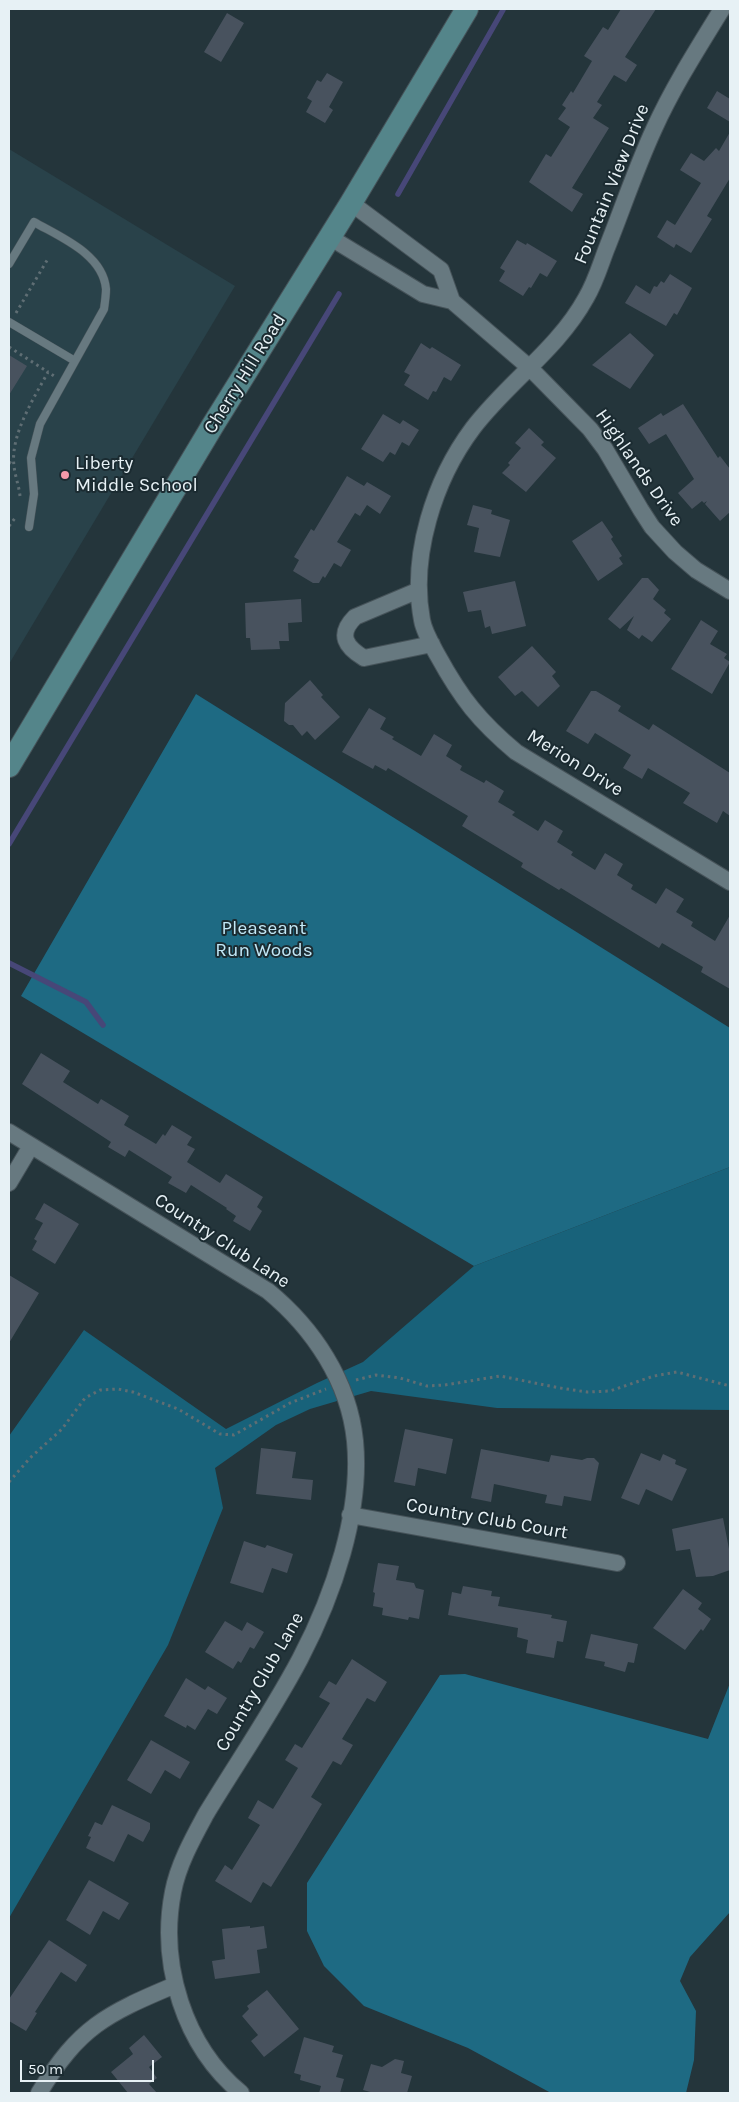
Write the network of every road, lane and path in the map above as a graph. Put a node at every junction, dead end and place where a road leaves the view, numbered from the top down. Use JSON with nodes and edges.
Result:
{"nodes":[{"id":1,"x":467,"y":9,"type":"edge"},
{"id":2,"x":722,"y":9,"type":"edge"},
{"id":3,"x":352,"y":204,"type":"junction"},
{"id":4,"x":330,"y":238,"type":"junction"},
{"id":5,"x":49,"y":257,"type":"dead end"},
{"id":6,"x":9,"y":264,"type":"edge"},
{"id":7,"x":452,"y":301,"type":"junction"},
{"id":8,"x":14,"y":315,"type":"dead end"},
{"id":9,"x":9,"y":322,"type":"edge"},
{"id":10,"x":9,"y":347,"type":"edge"},
{"id":11,"x":75,"y":361,"type":"junction"},
{"id":12,"x":530,"y":368,"type":"junction"},
{"id":13,"x":48,"y":372,"type":"dead end"},
{"id":14,"x":9,"y":462,"type":"edge"},
{"id":15,"x":14,"y":465,"type":"dead end"},
{"id":16,"x":18,"y":520,"type":"dead end"},
{"id":17,"x":9,"y":526,"type":"edge"},
{"id":18,"x":30,"y":527,"type":"dead end"},
{"id":19,"x":419,"y":590,"type":"junction"},
{"id":20,"x":730,"y":590,"type":"edge"},
{"id":21,"x":432,"y":644,"type":"junction"},
{"id":22,"x":9,"y":766,"type":"edge"},
{"id":23,"x":730,"y":882,"type":"edge"},
{"id":24,"x":9,"y":1132,"type":"edge"},
{"id":25,"x":31,"y":1146,"type":"junction"},
{"id":26,"x":9,"y":1183,"type":"edge"},
{"id":27,"x":350,"y":1515,"type":"junction"},
{"id":28,"x":617,"y":1563,"type":"dead end"},
{"id":29,"x":175,"y":1985,"type":"junction"},
{"id":30,"x":38,"y":2093,"type":"edge"},
{"id":31,"x":241,"y":2093,"type":"edge"}],
"edges":[{"from":1,"to":3,"type":"main road","name":"Cherry Hill Road"},
{"from":2,"to":12,"type":"street","name":"Fountain View Drive"},
{"from":3,"to":4,"type":"main road","name":"Cherry Hill Road"},
{"from":3,"to":7,"type":"street","name":"Highlands Drive"},
{"from":4,"to":7,"type":"street","name":"Highlands Drive"},
{"from":4,"to":22,"type":"main road","name":"Cherry Hill Road"},
{"from":5,"to":8,"type":"path"},
{"from":6,"to":11,"type":"lane"},
{"from":7,"to":12,"type":"street","name":"Highlands Drive"},
{"from":9,"to":11,"type":"lane"},
{"from":10,"to":13,"type":"path"},
{"from":11,"to":18,"type":"lane"},
{"from":12,"to":19,"type":"street","name":"Merion Drive"},
{"from":12,"to":20,"type":"street","name":"Highlands Drive"},
{"from":14,"to":15,"type":"path"},
{"from":16,"to":17,"type":"path"},
{"from":19,"to":21,"type":"street","name":"Merion Drive"},
{"from":19,"to":21,"type":"street"},
{"from":21,"to":23,"type":"street","name":"Merion Drive"},
{"from":24,"to":25,"type":"street","name":"Country Club Lane"},
{"from":25,"to":26,"type":"street"},
{"from":25,"to":27,"type":"street","name":"Country Club Lane"},
{"from":27,"to":28,"type":"street","name":"Country Club Court"},
{"from":27,"to":29,"type":"street","name":"Country Club Lane"},
{"from":29,"to":30,"type":"street"},
{"from":29,"to":31,"type":"street","name":"Country Club Lane"}]}
